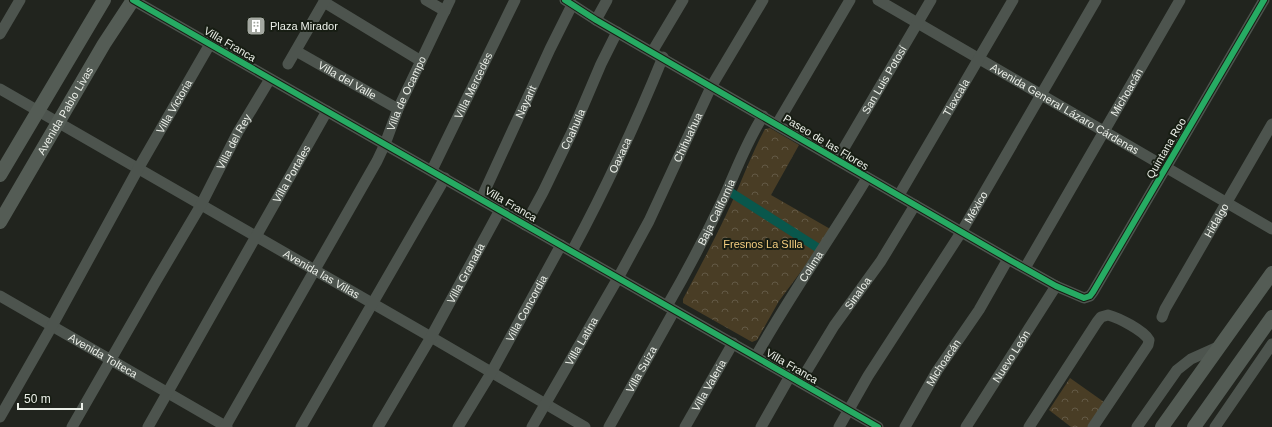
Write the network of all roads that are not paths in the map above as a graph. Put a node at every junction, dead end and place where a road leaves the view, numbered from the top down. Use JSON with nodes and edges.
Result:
{"nodes":[{"id":1,"x":20,"y":0,"type":"edge"},
{"id":2,"x":104,"y":0,"type":"edge"},
{"id":3,"x":133,"y":0,"type":"edge"},
{"id":4,"x":426,"y":0,"type":"edge"},
{"id":5,"x":450,"y":0,"type":"edge"},
{"id":6,"x":515,"y":0,"type":"edge"},
{"id":7,"x":607,"y":0,"type":"edge"},
{"id":8,"x":683,"y":0,"type":"edge"},
{"id":9,"x":763,"y":0,"type":"edge"},
{"id":10,"x":850,"y":0,"type":"edge"},
{"id":11,"x":878,"y":0,"type":"edge"},
{"id":12,"x":931,"y":0,"type":"edge"},
{"id":13,"x":1013,"y":0,"type":"edge"},
{"id":14,"x":1096,"y":0,"type":"edge"},
{"id":15,"x":1180,"y":0,"type":"edge"},
{"id":16,"x":1264,"y":0,"type":"edge"},
{"id":17,"x":325,"y":1,"type":"edge"},
{"id":18,"x":568,"y":2,"type":"edge"},
{"id":19,"x":445,"y":11,"type":"junction"},
{"id":20,"x":596,"y":20,"type":"junction"},
{"id":21,"x":918,"y":22,"type":"junction"},
{"id":22,"x":617,"y":32,"type":"junction"},
{"id":23,"x":0,"y":34,"type":"edge"},
{"id":24,"x":210,"y":44,"type":"junction"},
{"id":25,"x":296,"y":51,"type":"junction"},
{"id":26,"x":652,"y":52,"type":"junction"},
{"id":27,"x":663,"y":58,"type":"junction"},
{"id":28,"x":980,"y":58,"type":"junction"},
{"id":29,"x":422,"y":61,"type":"junction"},
{"id":30,"x":288,"y":64,"type":"dead end"},
{"id":31,"x":270,"y":79,"type":"junction"},
{"id":32,"x":712,"y":87,"type":"junction"},
{"id":33,"x":5,"y":92,"type":"edge"},
{"id":34,"x":1041,"y":96,"type":"junction"},
{"id":35,"x":398,"y":109,"type":"junction"},
{"id":36,"x":38,"y":111,"type":"junction"},
{"id":37,"x":327,"y":111,"type":"junction"},
{"id":38,"x":763,"y":116,"type":"junction"},
{"id":39,"x":58,"y":123,"type":"junction"},
{"id":40,"x":777,"y":124,"type":"junction"},
{"id":41,"x":1272,"y":124,"type":"edge"},
{"id":42,"x":1104,"y":131,"type":"junction"},
{"id":43,"x":385,"y":144,"type":"junction"},
{"id":44,"x":837,"y":160,"type":"junction"},
{"id":45,"x":1166,"y":168,"type":"junction"},
{"id":46,"x":138,"y":169,"type":"junction"},
{"id":47,"x":432,"y":170,"type":"junction"},
{"id":48,"x":0,"y":174,"type":"edge"},
{"id":49,"x":444,"y":178,"type":"junction"},
{"id":50,"x":868,"y":178,"type":"junction"},
{"id":51,"x":899,"y":195,"type":"junction"},
{"id":52,"x":481,"y":199,"type":"junction"},
{"id":53,"x":1226,"y":202,"type":"junction"},
{"id":54,"x":201,"y":205,"type":"junction"},
{"id":55,"x":915,"y":205,"type":"junction"},
{"id":56,"x":500,"y":210,"type":"junction"},
{"id":57,"x":0,"y":222,"type":"edge"},
{"id":58,"x":525,"y":224,"type":"junction"},
{"id":59,"x":1272,"y":229,"type":"edge"},
{"id":60,"x":962,"y":231,"type":"junction"},
{"id":61,"x":255,"y":237,"type":"junction"},
{"id":62,"x":561,"y":245,"type":"junction"},
{"id":63,"x":572,"y":251,"type":"junction"},
{"id":64,"x":1008,"y":259,"type":"junction"},
{"id":65,"x":1026,"y":268,"type":"junction"},
{"id":66,"x":314,"y":270,"type":"junction"},
{"id":67,"x":1272,"y":274,"type":"edge"},
{"id":68,"x":618,"y":278,"type":"junction"},
{"id":69,"x":1056,"y":286,"type":"junction"},
{"id":70,"x":0,"y":296,"type":"edge"},
{"id":71,"x":1080,"y":297,"type":"joint"},
{"id":72,"x":372,"y":304,"type":"junction"},
{"id":73,"x":670,"y":308,"type":"junction"},
{"id":74,"x":1162,"y":317,"type":"dead end"},
{"id":75,"x":1272,"y":317,"type":"edge"},
{"id":76,"x":52,"y":326,"type":"junction"},
{"id":77,"x":430,"y":337,"type":"junction"},
{"id":78,"x":1257,"y":339,"type":"junction"},
{"id":79,"x":733,"y":344,"type":"junction"},
{"id":80,"x":1220,"y":346,"type":"junction"},
{"id":81,"x":1271,"y":346,"type":"edge"},
{"id":82,"x":756,"y":356,"type":"junction"},
{"id":83,"x":110,"y":360,"type":"junction"},
{"id":84,"x":491,"y":373,"type":"junction"},
{"id":85,"x":790,"y":376,"type":"junction"},
{"id":86,"x":800,"y":382,"type":"junction"},
{"id":87,"x":168,"y":393,"type":"junction"},
{"id":88,"x":545,"y":404,"type":"junction"},
{"id":89,"x":848,"y":411,"type":"junction"},
{"id":90,"x":0,"y":417,"type":"edge"},
{"id":91,"x":72,"y":427,"type":"edge"},
{"id":92,"x":148,"y":427,"type":"edge"},
{"id":93,"x":226,"y":427,"type":"edge"},
{"id":94,"x":301,"y":427,"type":"edge"},
{"id":95,"x":378,"y":427,"type":"edge"},
{"id":96,"x":458,"y":427,"type":"edge"},
{"id":97,"x":532,"y":427,"type":"edge"},
{"id":98,"x":585,"y":427,"type":"edge"},
{"id":99,"x":609,"y":427,"type":"edge"},
{"id":100,"x":685,"y":427,"type":"edge"},
{"id":101,"x":761,"y":427,"type":"edge"},
{"id":102,"x":839,"y":427,"type":"edge"},
{"id":103,"x":878,"y":427,"type":"edge"},
{"id":104,"x":905,"y":427,"type":"edge"},
{"id":105,"x":966,"y":427,"type":"edge"},
{"id":106,"x":1029,"y":427,"type":"edge"},
{"id":107,"x":1093,"y":427,"type":"edge"},
{"id":108,"x":1137,"y":427,"type":"edge"},
{"id":109,"x":1162,"y":427,"type":"edge"},
{"id":110,"x":1194,"y":427,"type":"edge"},
{"id":111,"x":1215,"y":427,"type":"edge"}],
"edges":[{"from":1,"to":23,"type":"street"},
{"from":2,"to":36,"type":"main road","name":"Avenida Pablo Livas"},
{"from":3,"to":24,"type":"street","name":"Villa Franca"},
{"from":3,"to":39,"type":"main road","name":"Avenida Pablo Livas"},
{"from":4,"to":19,"type":"street"},
{"from":5,"to":19,"type":"street","name":"Villa de Ocampo"},
{"from":6,"to":47,"type":"street","name":"Villa Mercedes"},
{"from":7,"to":20,"type":"street"},
{"from":8,"to":26,"type":"street"},
{"from":9,"to":32,"type":"street","name":"Chihuahua"},
{"from":10,"to":40,"type":"street"},
{"from":11,"to":21,"type":"street","name":"Avenida General Lázaro Cárdenas"},
{"from":12,"to":21,"type":"street","name":"San Luis Potosí"},
{"from":13,"to":28,"type":"street","name":"Tlaxcala"},
{"from":14,"to":34,"type":"street","name":"México"},
{"from":15,"to":42,"type":"street","name":"Michoacán"},
{"from":16,"to":45,"type":"street","name":"Quintana Roo"},
{"from":17,"to":25,"type":"street"},
{"from":17,"to":29,"type":"street"},
{"from":18,"to":20,"type":"street","name":"Paseo de las Flores"},
{"from":18,"to":52,"type":"street","name":"Nayarit"},
{"from":19,"to":29,"type":"street","name":"Villa de Ocampo"},
{"from":20,"to":22,"type":"street","name":"Paseo de las Flores"},
{"from":21,"to":28,"type":"street","name":"Avenida General Lázaro Cárdenas"},
{"from":21,"to":44,"type":"street","name":"San Luis Potosí"},
{"from":22,"to":26,"type":"street","name":"Paseo de las Flores"},
{"from":22,"to":58,"type":"street","name":"Coahuila"},
{"from":24,"to":31,"type":"street","name":"Villa Franca"},
{"from":24,"to":46,"type":"street","name":"Villa Victoria"},
{"from":25,"to":30,"type":"street"},
{"from":25,"to":35,"type":"street","name":"Villa del Valle"},
{"from":26,"to":27,"type":"street","name":"Paseo de las Flores"},
{"from":27,"to":32,"type":"street","name":"Paseo de las Flores"},
{"from":27,"to":63,"type":"street","name":"Oaxaca"},
{"from":28,"to":34,"type":"street","name":"Avenida General Lázaro Cárdenas"},
{"from":28,"to":51,"type":"street","name":"Tlaxcala"},
{"from":29,"to":35,"type":"street","name":"Villa de Ocampo"},
{"from":31,"to":37,"type":"street","name":"Villa Franca"},
{"from":31,"to":54,"type":"street","name":"Villa del Rey"},
{"from":32,"to":38,"type":"street","name":"Paseo de las Flores"},
{"from":32,"to":68,"type":"street","name":"Chihuahua"},
{"from":33,"to":36,"type":"street"},
{"from":34,"to":42,"type":"street","name":"Avenida General Lázaro Cárdenas"},
{"from":34,"to":60,"type":"street","name":"México"},
{"from":35,"to":43,"type":"street","name":"Villa de Ocampo"},
{"from":36,"to":39,"type":"street"},
{"from":36,"to":48,"type":"main road","name":"Avenida Pablo Livas"},
{"from":37,"to":43,"type":"street","name":"Villa Franca"},
{"from":37,"to":61,"type":"street","name":"Villa Portales"},
{"from":38,"to":40,"type":"street","name":"Paseo de las Flores"},
{"from":38,"to":73,"type":"street","name":"Baja California"},
{"from":39,"to":46,"type":"street","name":"Avenida las Villas"},
{"from":39,"to":57,"type":"main road","name":"Avenida Pablo Livas"},
{"from":40,"to":44,"type":"street","name":"Paseo de las Flores"},
{"from":41,"to":53,"type":"street","name":"Hidalgo"},
{"from":42,"to":45,"type":"street","name":"Avenida General Lázaro Cárdenas"},
{"from":42,"to":65,"type":"street","name":"Michoacán"},
{"from":43,"to":47,"type":"street","name":"Villa Franca"},
{"from":43,"to":66,"type":"street","name":"Villa de Ocampo"},
{"from":44,"to":50,"type":"street","name":"Paseo de las Flores"},
{"from":45,"to":53,"type":"street","name":"Avenida General Lázaro Cárdenas"},
{"from":45,"to":71,"type":"street","name":"Quintana Roo"},
{"from":46,"to":54,"type":"street","name":"Avenida las Villas"},
{"from":46,"to":76,"type":"street","name":"Villa Victoria"},
{"from":47,"to":49,"type":"street","name":"Villa Franca"},
{"from":49,"to":52,"type":"street","name":"Villa Franca"},
{"from":49,"to":72,"type":"street"},
{"from":50,"to":51,"type":"street","name":"Paseo de las Flores"},
{"from":50,"to":82,"type":"street","name":"Colima"},
{"from":51,"to":55,"type":"street","name":"Paseo de las Flores"},
{"from":52,"to":56,"type":"street","name":"Villa Franca"},
{"from":53,"to":59,"type":"street","name":"Avenida General Lázaro Cárdenas"},
{"from":53,"to":74,"type":"street","name":"Hidalgo"},
{"from":54,"to":61,"type":"street","name":"Avenida las Villas"},
{"from":54,"to":83,"type":"street","name":"Villa del Rey"},
{"from":55,"to":60,"type":"street","name":"Paseo de las Flores"},
{"from":55,"to":86,"type":"street","name":"Sinaloa"},
{"from":56,"to":58,"type":"street","name":"Villa Franca"},
{"from":56,"to":77,"type":"street","name":"Villa Granada"},
{"from":58,"to":62,"type":"street","name":"Villa Franca"},
{"from":60,"to":64,"type":"street","name":"Paseo de las Flores"},
{"from":60,"to":89,"type":"street","name":"México"},
{"from":61,"to":66,"type":"street","name":"Avenida las Villas"},
{"from":61,"to":87,"type":"street","name":"Villa Portales"},
{"from":62,"to":63,"type":"street","name":"Villa Franca"},
{"from":62,"to":84,"type":"street","name":"Villa Concordia"},
{"from":63,"to":68,"type":"street","name":"Villa Franca"},
{"from":64,"to":65,"type":"street","name":"Paseo de las Flores"},
{"from":64,"to":104,"type":"street","name":"Michoacán"},
{"from":65,"to":69,"type":"street","name":"Paseo de las Flores"},
{"from":66,"to":72,"type":"street","name":"Avenida las Villas"},
{"from":66,"to":93,"type":"street","name":"Villa de Ocampo"},
{"from":67,"to":80,"type":"main road"},
{"from":68,"to":73,"type":"street","name":"Villa Franca"},
{"from":68,"to":88,"type":"street","name":"Villa Latina"},
{"from":69,"to":71,"type":"street","name":"Paseo de las Flores"},
{"from":69,"to":105,"type":"street","name":"Nuevo León"},
{"from":70,"to":76,"type":"street","name":"Avenida Tolteca"},
{"from":72,"to":77,"type":"street","name":"Avenida las Villas"},
{"from":72,"to":94,"type":"street"},
{"from":73,"to":79,"type":"street","name":"Villa Franca"},
{"from":73,"to":99,"type":"street","name":"Villa Suiza"},
{"from":75,"to":78,"type":"main road"},
{"from":76,"to":83,"type":"street","name":"Avenida Tolteca"},
{"from":76,"to":90,"type":"street","name":"Villa Victoria"},
{"from":77,"to":84,"type":"street","name":"Avenida las Villas"},
{"from":77,"to":95,"type":"street","name":"Villa Granada"},
{"from":78,"to":81,"type":"street"},
{"from":78,"to":110,"type":"main road"},
{"from":79,"to":82,"type":"street","name":"Villa Franca"},
{"from":79,"to":100,"type":"street","name":"Villa Valeria"},
{"from":80,"to":108,"type":"street"},
{"from":80,"to":109,"type":"main road"},
{"from":81,"to":111,"type":"street"},
{"from":82,"to":85,"type":"street","name":"Villa Franca"},
{"from":83,"to":87,"type":"street","name":"Avenida Tolteca"},
{"from":83,"to":91,"type":"street","name":"Villa del Rey"},
{"from":84,"to":88,"type":"street","name":"Avenida las Villas"},
{"from":84,"to":96,"type":"street","name":"Villa Concordia"},
{"from":85,"to":86,"type":"street","name":"Villa Franca"},
{"from":85,"to":101,"type":"street"},
{"from":86,"to":89,"type":"street","name":"Villa Franca"},
{"from":87,"to":92,"type":"street","name":"Villa Portales"},
{"from":87,"to":93,"type":"street","name":"Avenida Tolteca"},
{"from":88,"to":97,"type":"street","name":"Villa Latina"},
{"from":88,"to":98,"type":"street","name":"Avenida las Villas"},
{"from":89,"to":102,"type":"street","name":"México"},
{"from":89,"to":103,"type":"street","name":"Villa Franca"},
{"from":106,"to":107,"type":"street"}]}
